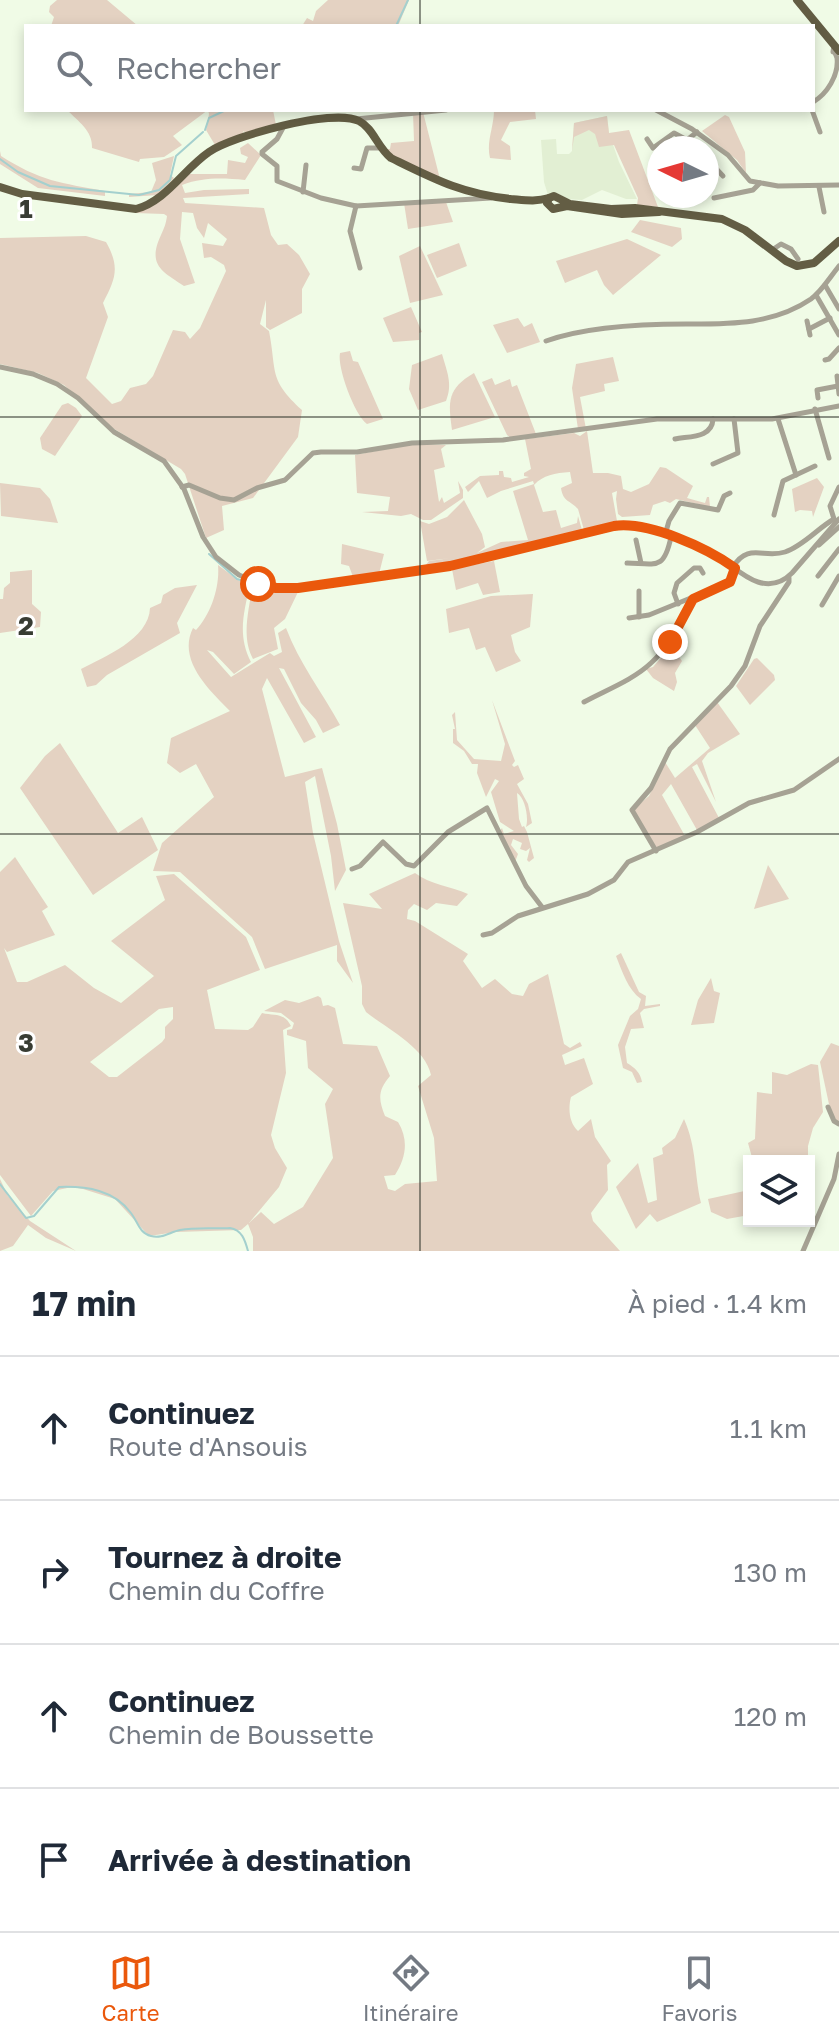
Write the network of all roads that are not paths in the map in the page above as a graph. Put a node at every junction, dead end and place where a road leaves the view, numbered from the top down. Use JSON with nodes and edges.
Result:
{"nodes":[{"id":1,"x":797,"y":0,"type":"edge"},
{"id":2,"x":837,"y":48,"type":"edge"},
{"id":3,"x":815,"y":100,"type":"edge"},
{"id":4,"x":427,"y":112,"type":"edge"},
{"id":5,"x":660,"y":112,"type":"edge"},
{"id":6,"x":813,"y":112,"type":"edge"},
{"id":7,"x":359,"y":119,"type":"junction"},
{"id":8,"x":284,"y":126,"type":"junction"},
{"id":9,"x":697,"y":132,"type":"junction"},
{"id":10,"x":820,"y":132,"type":"dead end"},
{"id":11,"x":692,"y":136,"type":"edge"},
{"id":12,"x":380,"y":148,"type":"junction"},
{"id":13,"x":306,"y":165,"type":"dead end"},
{"id":14,"x":354,"y":168,"type":"dead end"},
{"id":15,"x":719,"y":170,"type":"edge"},
{"id":16,"x":722,"y":173,"type":"dead end"},
{"id":17,"x":760,"y":183,"type":"junction"},
{"id":18,"x":839,"y":185,"type":"edge"},
{"id":19,"x":0,"y":187,"type":"edge"},
{"id":20,"x":819,"y":187,"type":"junction"},
{"id":21,"x":303,"y":192,"type":"junction"},
{"id":22,"x":494,"y":197,"type":"junction"},
{"id":23,"x":719,"y":197,"type":"edge"},
{"id":24,"x":356,"y":206,"type":"junction"},
{"id":25,"x":824,"y":212,"type":"dead end"},
{"id":26,"x":839,"y":241,"type":"edge"},
{"id":27,"x":772,"y":250,"type":"junction"},
{"id":28,"x":798,"y":259,"type":"dead end"},
{"id":29,"x":839,"y":266,"type":"edge"},
{"id":30,"x":360,"y":268,"type":"dead end"},
{"id":31,"x":825,"y":285,"type":"junction"},
{"id":32,"x":816,"y":295,"type":"junction"},
{"id":33,"x":839,"y":309,"type":"edge"},
{"id":34,"x":830,"y":318,"type":"junction"},
{"id":35,"x":807,"y":321,"type":"dead end"},
{"id":36,"x":839,"y":335,"type":"edge"},
{"id":37,"x":546,"y":341,"type":"dead end"},
{"id":38,"x":839,"y":348,"type":"edge"},
{"id":39,"x":825,"y":360,"type":"dead end"},
{"id":40,"x":0,"y":367,"type":"edge"},
{"id":41,"x":837,"y":376,"type":"dead end"},
{"id":42,"x":838,"y":386,"type":"edge"},
{"id":43,"x":839,"y":394,"type":"edge"},
{"id":44,"x":818,"y":398,"type":"dead end"},
{"id":45,"x":839,"y":406,"type":"edge"},
{"id":46,"x":815,"y":409,"type":"junction"},
{"id":47,"x":713,"y":419,"type":"junction"},
{"id":48,"x":734,"y":419,"type":"junction"},
{"id":49,"x":778,"y":419,"type":"junction"},
{"id":50,"x":675,"y":439,"type":"dead end"},
{"id":51,"x":829,"y":458,"type":"dead end"},
{"id":52,"x":713,"y":464,"type":"dead end"},
{"id":53,"x":815,"y":466,"type":"dead end"},
{"id":54,"x":796,"y":475,"type":"junction"},
{"id":55,"x":182,"y":487,"type":"junction"},
{"id":56,"x":839,"y":487,"type":"edge"},
{"id":57,"x":730,"y":493,"type":"dead end"},
{"id":58,"x":837,"y":494,"type":"edge"},
{"id":59,"x":774,"y":515,"type":"dead end"},
{"id":60,"x":837,"y":521,"type":"edge"},
{"id":61,"x":668,"y":536,"type":"junction"},
{"id":62,"x":636,"y":540,"type":"dead end"},
{"id":63,"x":839,"y":549,"type":"edge"},
{"id":64,"x":627,"y":563,"type":"dead end"},
{"id":65,"x":641,"y":563,"type":"junction"},
{"id":66,"x":734,"y":568,"type":"junction"},
{"id":67,"x":703,"y":573,"type":"dead end"},
{"id":68,"x":818,"y":576,"type":"dead end"},
{"id":69,"x":789,"y":577,"type":"junction"},
{"id":70,"x":838,"y":579,"type":"edge"},
{"id":71,"x":639,"y":591,"type":"dead end"},
{"id":72,"x":693,"y":599,"type":"junction"},
{"id":73,"x":678,"y":604,"type":"junction"},
{"id":74,"x":822,"y":605,"type":"dead end"},
{"id":75,"x":639,"y":617,"type":"junction"},
{"id":76,"x":629,"y":618,"type":"dead end"},
{"id":77,"x":584,"y":702,"type":"dead end"},
{"id":78,"x":839,"y":759,"type":"edge"},
{"id":79,"x":656,"y":851,"type":"junction"},
{"id":80,"x":352,"y":869,"type":"dead end"},
{"id":81,"x":542,"y":908,"type":"junction"},
{"id":82,"x":483,"y":935,"type":"dead end"},
{"id":83,"x":828,"y":1107,"type":"dead end"},
{"id":84,"x":839,"y":1124,"type":"edge"},
{"id":85,"x":839,"y":1154,"type":"edge"},
{"id":86,"x":803,"y":1251,"type":"edge"}],
"edges":[{"from":1,"to":2,"type":"main road"},
{"from":2,"to":3,"type":"street"},
{"from":4,"to":7,"type":"street"},
{"from":5,"to":9,"type":"street"},
{"from":6,"to":10,"type":"street"},
{"from":7,"to":8,"type":"main road"},
{"from":7,"to":12,"type":"main road"},
{"from":8,"to":19,"type":"main road"},
{"from":8,"to":21,"type":"street"},
{"from":9,"to":11,"type":"street"},
{"from":9,"to":17,"type":"street"},
{"from":12,"to":14,"type":"street"},
{"from":12,"to":22,"type":"main road"},
{"from":13,"to":21,"type":"street"},
{"from":15,"to":16,"type":"street"},
{"from":17,"to":20,"type":"street"},
{"from":17,"to":23,"type":"street"},
{"from":18,"to":20,"type":"street"},
{"from":20,"to":25,"type":"street"},
{"from":21,"to":24,"type":"street"},
{"from":22,"to":24,"type":"street"},
{"from":22,"to":27,"type":"main road"},
{"from":24,"to":30,"type":"street"},
{"from":26,"to":27,"type":"main road"},
{"from":27,"to":28,"type":"street"},
{"from":29,"to":31,"type":"street"},
{"from":31,"to":32,"type":"street"},
{"from":31,"to":33,"type":"street"},
{"from":32,"to":34,"type":"street"},
{"from":32,"to":37,"type":"street"},
{"from":34,"to":35,"type":"street"},
{"from":34,"to":36,"type":"street"},
{"from":38,"to":39,"type":"street"},
{"from":40,"to":55,"type":"street"},
{"from":41,"to":42,"type":"street"},
{"from":42,"to":43,"type":"street"},
{"from":42,"to":44,"type":"street"},
{"from":45,"to":46,"type":"street"},
{"from":46,"to":49,"type":"street"},
{"from":46,"to":51,"type":"street"},
{"from":47,"to":48,"type":"street"},
{"from":47,"to":50,"type":"street"},
{"from":47,"to":55,"type":"street"},
{"from":48,"to":49,"type":"street"},
{"from":48,"to":52,"type":"street"},
{"from":49,"to":54,"type":"street"},
{"from":53,"to":54,"type":"street"},
{"from":54,"to":59,"type":"street"},
{"from":55,"to":61,"type":"street"},
{"from":56,"to":58,"type":"street"},
{"from":57,"to":61,"type":"street"},
{"from":58,"to":60,"type":"street"},
{"from":60,"to":66,"type":"street"},
{"from":60,"to":69,"type":"street"},
{"from":61,"to":65,"type":"street"},
{"from":61,"to":66,"type":"street"},
{"from":62,"to":65,"type":"street"},
{"from":63,"to":68,"type":"street"},
{"from":64,"to":65,"type":"street"},
{"from":66,"to":69,"type":"street"},
{"from":66,"to":72,"type":"street"},
{"from":67,"to":73,"type":"street"},
{"from":69,"to":79,"type":"street"},
{"from":70,"to":74,"type":"street"},
{"from":71,"to":75,"type":"street"},
{"from":72,"to":73,"type":"street"},
{"from":72,"to":77,"type":"street"},
{"from":73,"to":75,"type":"street"},
{"from":75,"to":76,"type":"street"},
{"from":78,"to":79,"type":"street"},
{"from":79,"to":81,"type":"street"},
{"from":80,"to":81,"type":"street"},
{"from":81,"to":82,"type":"street"},
{"from":83,"to":84,"type":"street"},
{"from":85,"to":86,"type":"street"}]}
